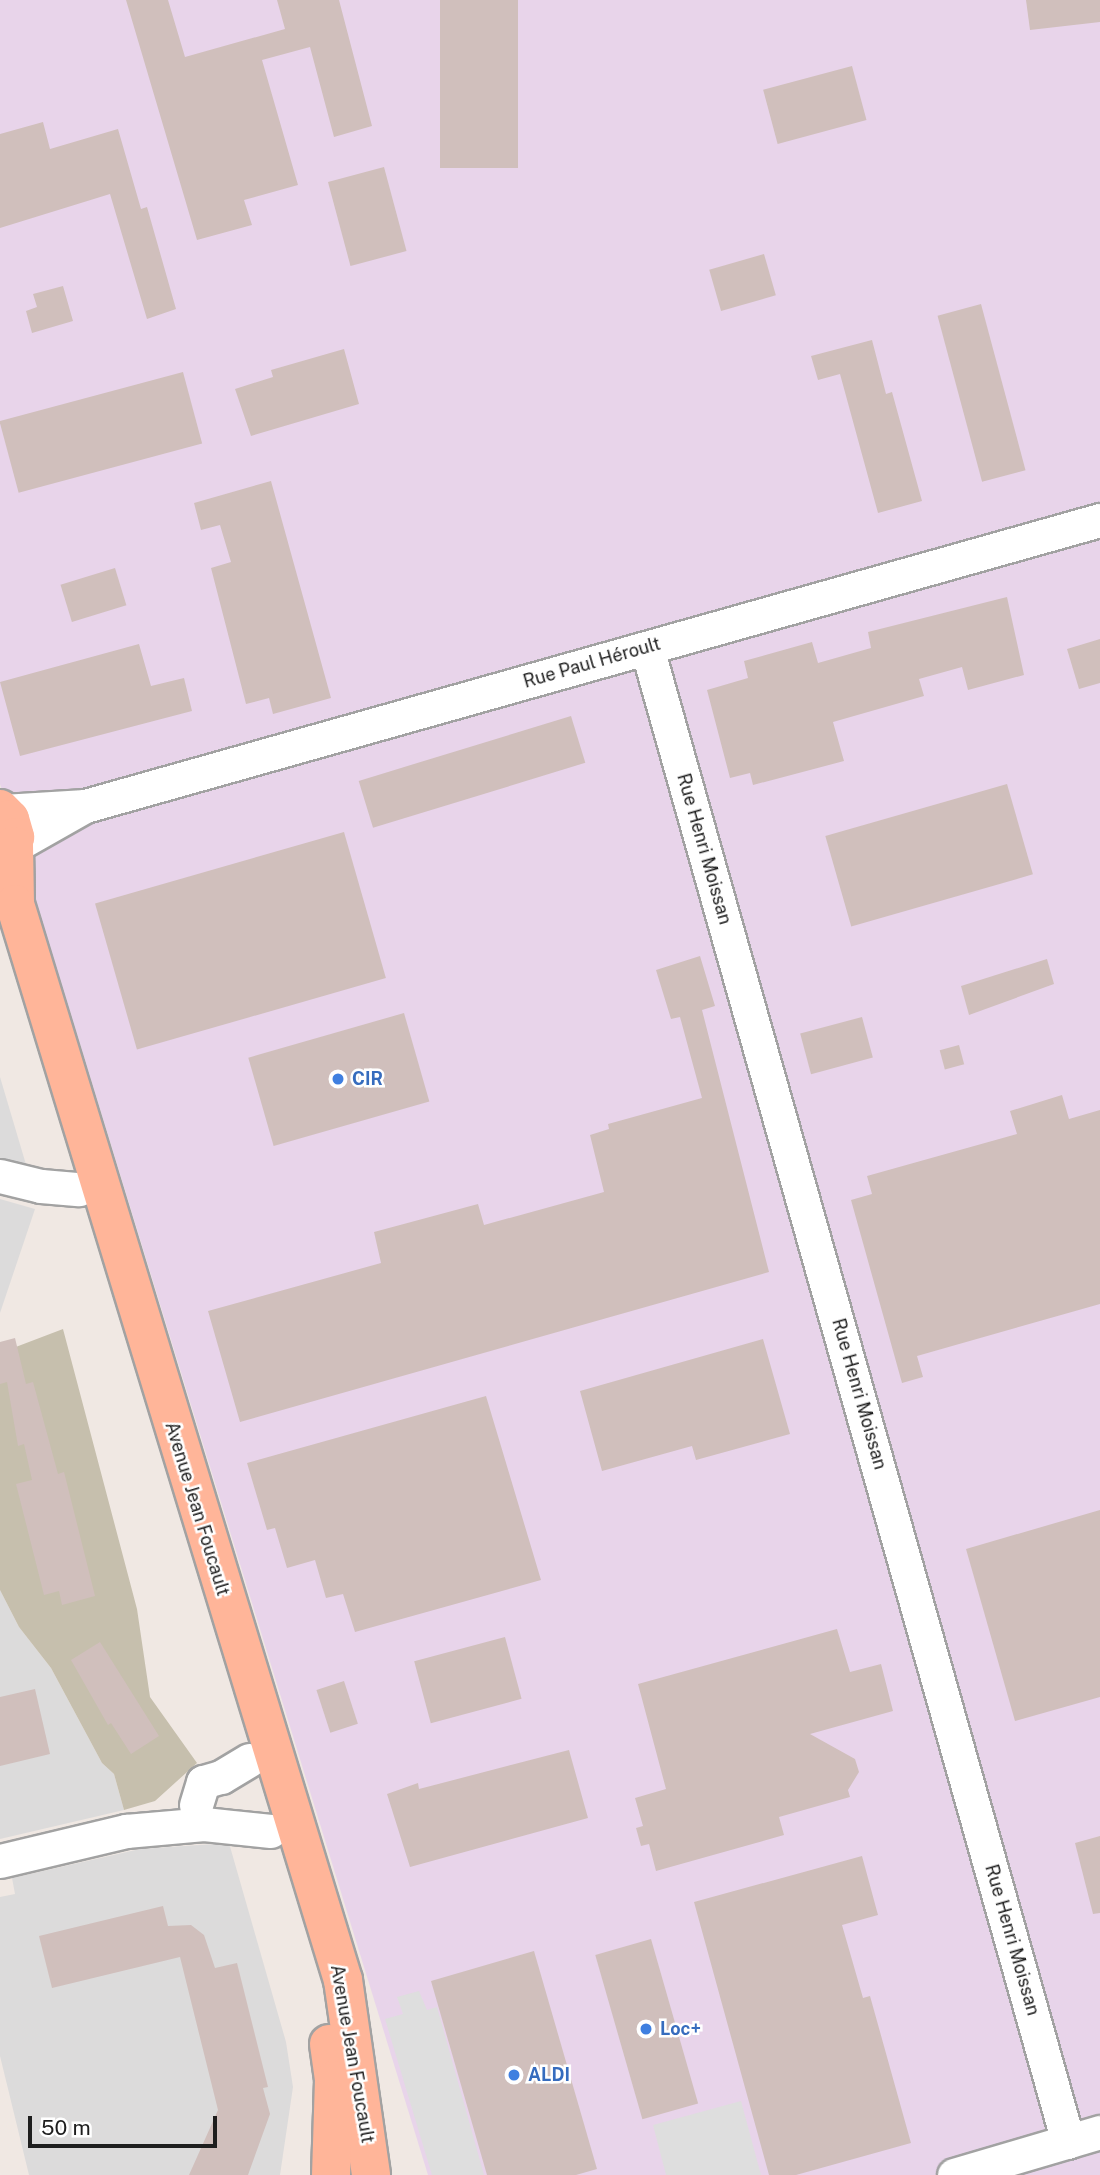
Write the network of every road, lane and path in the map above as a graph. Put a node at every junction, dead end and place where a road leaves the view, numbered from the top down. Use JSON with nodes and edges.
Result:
{"nodes":[{"id":1,"x":1100,"y":520,"type":"edge"},
{"id":2,"x":647,"y":648,"type":"junction"},
{"id":3,"x":4,"y":828,"type":"edge"},
{"id":4,"x":0,"y":936,"type":"edge"},
{"id":5,"x":0,"y":1176,"type":"edge"},
{"id":6,"x":79,"y":1189,"type":"junction"},
{"id":7,"x":250,"y":1760,"type":"junction"},
{"id":8,"x":196,"y":1805,"type":"dead end"},
{"id":9,"x":271,"y":1831,"type":"junction"},
{"id":10,"x":0,"y":1861,"type":"edge"},
{"id":11,"x":1100,"y":2132,"type":"edge"},
{"id":12,"x":1068,"y":2142,"type":"junction"},
{"id":13,"x":331,"y":2175,"type":"edge"},
{"id":14,"x":371,"y":2175,"type":"edge"},
{"id":15,"x":954,"y":2175,"type":"edge"}],
"edges":[{"from":1,"to":2,"type":"street","name":"Rue Paul Héroult"},
{"from":2,"to":3,"type":"street","name":"Rue Paul Héroult"},
{"from":2,"to":12,"type":"street","name":"Rue Henri Moissan"},
{"from":3,"to":14,"type":"main road","name":"Avenue Jean Foucault"},
{"from":4,"to":6,"type":"main road","name":"Avenue Jean Foucault"},
{"from":5,"to":6,"type":"street"},
{"from":6,"to":7,"type":"main road","name":"Avenue Jean Foucault"},
{"from":7,"to":8,"type":"street"},
{"from":7,"to":9,"type":"main road","name":"Avenue Jean Foucault"},
{"from":9,"to":10,"type":"street"},
{"from":9,"to":13,"type":"main road","name":"Avenue Jean Foucault"},
{"from":11,"to":12,"type":"street"},
{"from":12,"to":15,"type":"street"}]}
